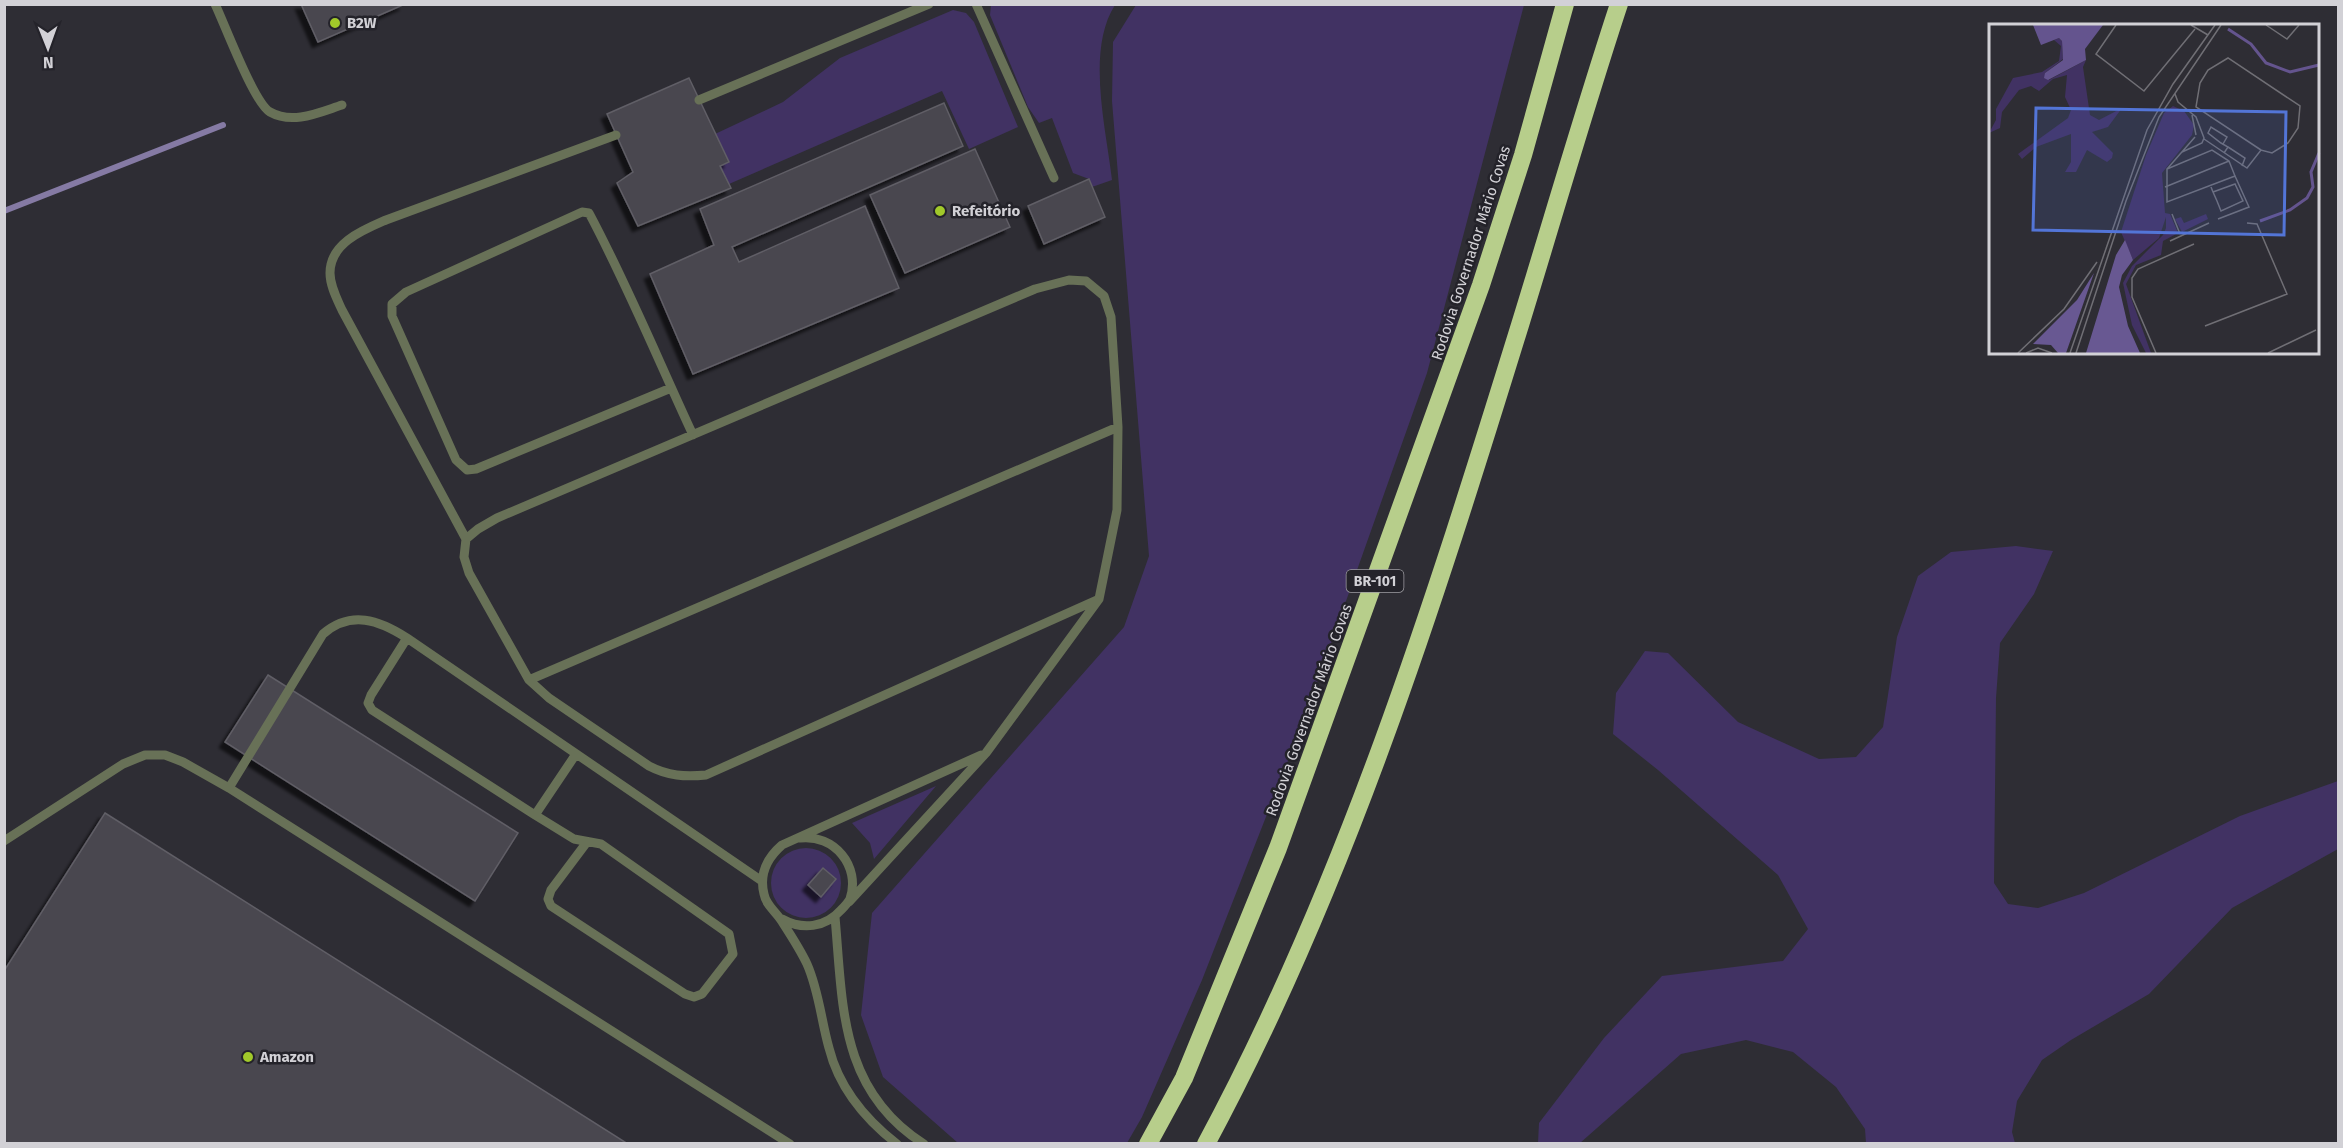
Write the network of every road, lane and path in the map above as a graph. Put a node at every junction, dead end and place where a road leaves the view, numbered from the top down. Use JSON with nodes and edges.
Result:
{"nodes":[{"id":1,"x":215,"y":4,"type":"edge"},
{"id":2,"x":929,"y":4,"type":"edge"},
{"id":3,"x":976,"y":4,"type":"edge"},
{"id":4,"x":1565,"y":4,"type":"edge"},
{"id":5,"x":1619,"y":4,"type":"edge"},
{"id":6,"x":699,"y":100,"type":"dead end"},
{"id":7,"x":342,"y":105,"type":"dead end"},
{"id":8,"x":616,"y":135,"type":"dead end"},
{"id":9,"x":1054,"y":178,"type":"dead end"},
{"id":10,"x":671,"y":388,"type":"junction"},
{"id":11,"x":1118,"y":427,"type":"junction"},
{"id":12,"x":693,"y":435,"type":"junction"},
{"id":13,"x":466,"y":539,"type":"junction"},
{"id":14,"x":1099,"y":599,"type":"junction"},
{"id":15,"x":407,"y":639,"type":"junction"},
{"id":16,"x":529,"y":680,"type":"junction"},
{"id":17,"x":986,"y":753,"type":"junction"},
{"id":18,"x":576,"y":754,"type":"junction"},
{"id":19,"x":230,"y":788,"type":"junction"},
{"id":20,"x":535,"y":815,"type":"junction"},
{"id":21,"x":794,"y":839,"type":"junction"},
{"id":22,"x":4,"y":841,"type":"edge"},
{"id":23,"x":587,"y":842,"type":"junction"},
{"id":24,"x":762,"y":880,"type":"junction"},
{"id":25,"x":849,"y":902,"type":"junction"},
{"id":26,"x":779,"y":917,"type":"junction"},
{"id":27,"x":835,"y":917,"type":"junction"},
{"id":28,"x":790,"y":1143,"type":"edge"},
{"id":29,"x":897,"y":1143,"type":"edge"},
{"id":30,"x":924,"y":1143,"type":"edge"},
{"id":31,"x":1148,"y":1143,"type":"edge"},
{"id":32,"x":1206,"y":1143,"type":"edge"}],
"edges":[{"from":1,"to":7,"type":"lane"},
{"from":2,"to":6,"type":"lane"},
{"from":3,"to":9,"type":"lane"},
{"from":4,"to":31,"type":"highway","name":"Rodovia Governador Mário Covas","number":"BR-101"},
{"from":5,"to":32,"type":"highway"},
{"from":8,"to":13,"type":"lane"},
{"from":10,"to":10,"type":"lane"},
{"from":10,"to":12,"type":"lane"},
{"from":11,"to":12,"type":"lane"},
{"from":11,"to":14,"type":"lane"},
{"from":11,"to":16,"type":"lane"},
{"from":12,"to":13,"type":"lane"},
{"from":13,"to":16,"type":"lane"},
{"from":14,"to":16,"type":"lane"},
{"from":14,"to":17,"type":"lane"},
{"from":15,"to":18,"type":"lane"},
{"from":15,"to":19,"type":"lane"},
{"from":15,"to":20,"type":"lane"},
{"from":17,"to":21,"type":"lane"},
{"from":17,"to":25,"type":"lane"},
{"from":18,"to":20,"type":"lane"},
{"from":18,"to":24,"type":"lane"},
{"from":19,"to":22,"type":"lane"},
{"from":19,"to":28,"type":"lane"},
{"from":20,"to":23,"type":"lane"},
{"from":21,"to":24,"type":"lane"},
{"from":21,"to":25,"type":"lane"},
{"from":23,"to":23,"type":"lane"},
{"from":24,"to":26,"type":"lane"},
{"from":25,"to":27,"type":"lane"},
{"from":26,"to":27,"type":"lane"},
{"from":26,"to":29,"type":"lane"},
{"from":27,"to":30,"type":"lane"}]}
